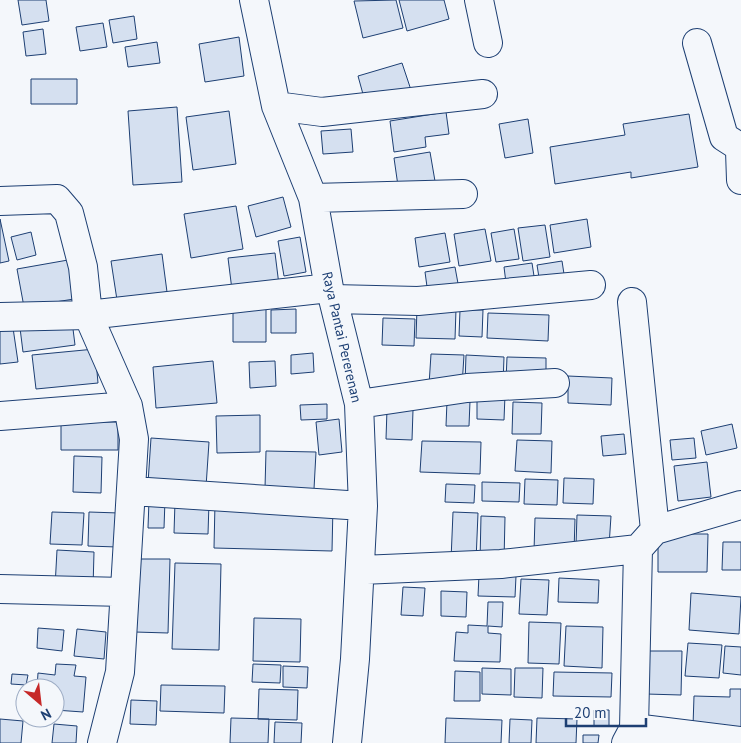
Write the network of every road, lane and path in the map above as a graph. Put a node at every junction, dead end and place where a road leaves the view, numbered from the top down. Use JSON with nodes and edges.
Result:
{"nodes":[{"id":1,"x":254,"y":0,"type":"edge"},
{"id":2,"x":480,"y":0,"type":"edge"},
{"id":3,"x":488,"y":43,"type":"dead end"},
{"id":4,"x":698,"y":43,"type":"dead end"},
{"id":5,"x":483,"y":94,"type":"dead end"},
{"id":6,"x":276,"y":106,"type":"junction"},
{"id":7,"x":741,"y":180,"type":"edge"},
{"id":8,"x":464,"y":194,"type":"dead end"},
{"id":9,"x":313,"y":198,"type":"junction"},
{"id":10,"x":0,"y":201,"type":"edge"},
{"id":11,"x":591,"y":285,"type":"dead end"},
{"id":12,"x":331,"y":294,"type":"junction"},
{"id":13,"x":632,"y":302,"type":"dead end"},
{"id":14,"x":88,"y":315,"type":"junction"},
{"id":15,"x":0,"y":317,"type":"edge"},
{"id":16,"x":555,"y":383,"type":"dead end"},
{"id":17,"x":359,"y":404,"type":"junction"},
{"id":18,"x":128,"y":406,"type":"junction"},
{"id":19,"x":0,"y":416,"type":"edge"},
{"id":20,"x":132,"y":492,"type":"junction"},
{"id":21,"x":741,"y":505,"type":"edge"},
{"id":22,"x":363,"y":506,"type":"junction"},
{"id":23,"x":646,"y":540,"type":"junction"},
{"id":24,"x":361,"y":570,"type":"junction"},
{"id":25,"x":0,"y":589,"type":"edge"},
{"id":26,"x":124,"y":592,"type":"junction"},
{"id":27,"x":630,"y":736,"type":"edge"},
{"id":28,"x":741,"y":741,"type":"edge"},
{"id":29,"x":102,"y":743,"type":"edge"},
{"id":30,"x":347,"y":743,"type":"edge"}],
"edges":[{"from":1,"to":6,"type":"street","name":"Raya Pantai Pererenan"},
{"from":2,"to":3,"type":"street"},
{"from":4,"to":7,"type":"street"},
{"from":5,"to":6,"type":"street"},
{"from":6,"to":9,"type":"street","name":"Raya Pantai Pererenan"},
{"from":8,"to":9,"type":"street"},
{"from":9,"to":12,"type":"street","name":"Raya Pantai Pererenan"},
{"from":10,"to":14,"type":"street"},
{"from":11,"to":12,"type":"street"},
{"from":12,"to":14,"type":"street"},
{"from":12,"to":17,"type":"street","name":"Raya Pantai Pererenan"},
{"from":13,"to":23,"type":"street"},
{"from":14,"to":15,"type":"street"},
{"from":14,"to":18,"type":"street"},
{"from":16,"to":17,"type":"street"},
{"from":17,"to":22,"type":"street","name":"Raya Pantai Pererenan"},
{"from":18,"to":19,"type":"street"},
{"from":18,"to":20,"type":"street"},
{"from":20,"to":22,"type":"street"},
{"from":20,"to":26,"type":"street"},
{"from":21,"to":23,"type":"street"},
{"from":22,"to":24,"type":"street","name":"Raya Pantai Pererenan"},
{"from":23,"to":24,"type":"street"},
{"from":23,"to":27,"type":"street"},
{"from":24,"to":30,"type":"street","name":"Raya Pantai Pererenan"},
{"from":25,"to":26,"type":"street"},
{"from":26,"to":29,"type":"street"},
{"from":27,"to":28,"type":"street"}]}
